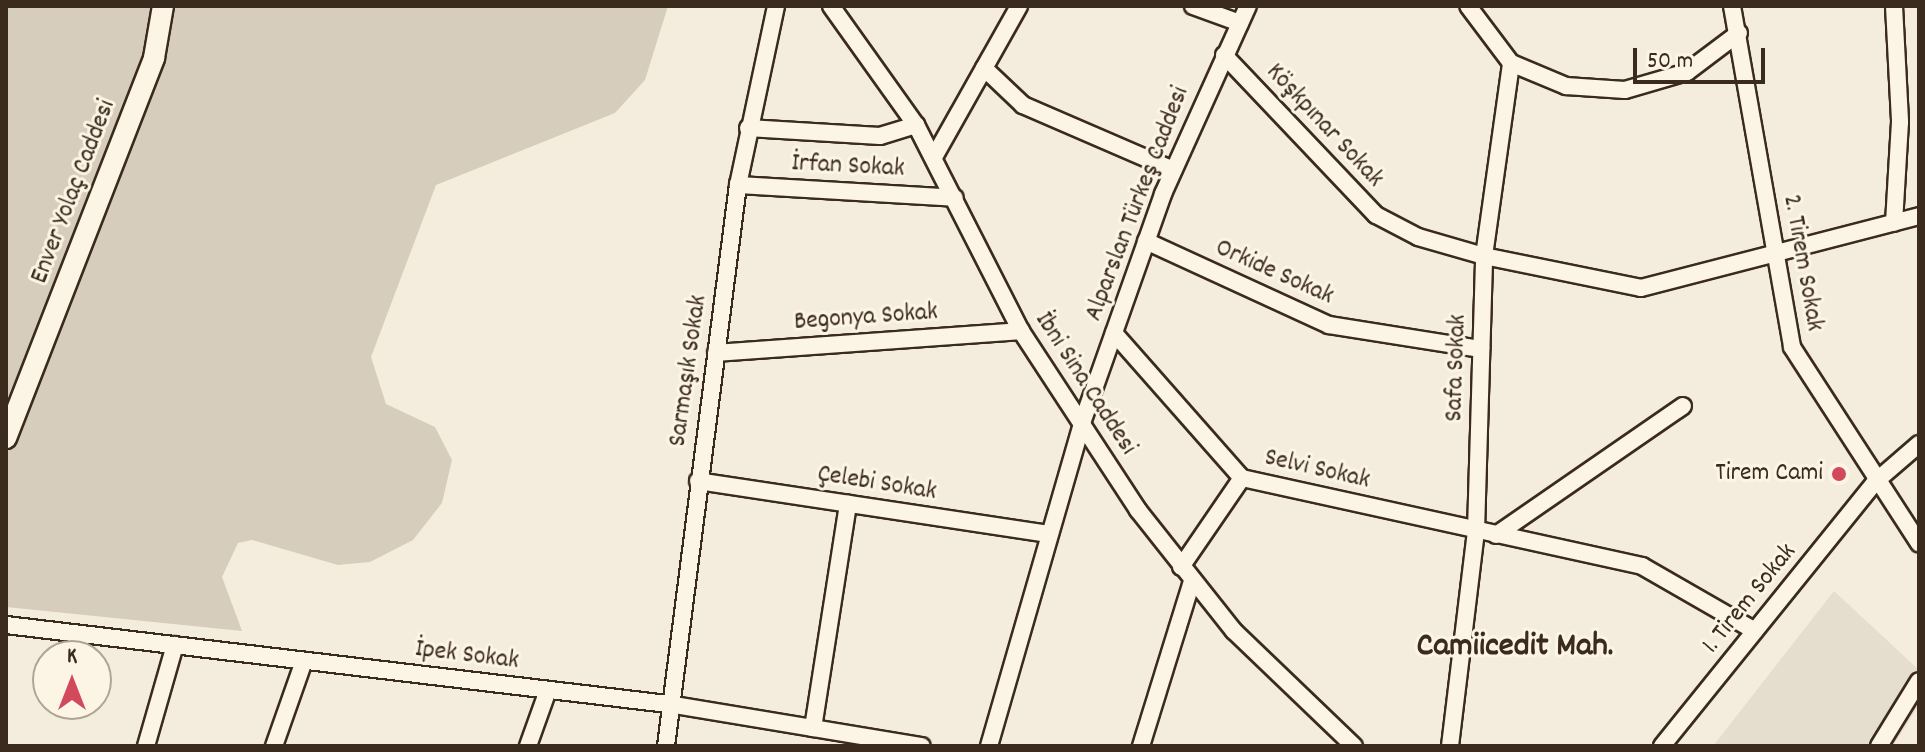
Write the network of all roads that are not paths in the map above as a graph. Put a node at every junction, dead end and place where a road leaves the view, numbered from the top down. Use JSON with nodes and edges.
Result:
{"nodes":[{"id":1,"x":163,"y":6,"type":"edge"},
{"id":2,"x":776,"y":6,"type":"edge"},
{"id":3,"x":831,"y":6,"type":"edge"},
{"id":4,"x":1019,"y":6,"type":"edge"},
{"id":5,"x":1193,"y":6,"type":"edge"},
{"id":6,"x":1248,"y":6,"type":"edge"},
{"id":7,"x":1468,"y":6,"type":"edge"},
{"id":8,"x":1732,"y":6,"type":"edge"},
{"id":9,"x":1894,"y":6,"type":"edge"},
{"id":10,"x":1240,"y":23,"type":"junction"},
{"id":11,"x":1739,"y":33,"type":"junction"},
{"id":12,"x":1224,"y":55,"type":"junction"},
{"id":13,"x":1511,"y":63,"type":"junction"},
{"id":14,"x":984,"y":68,"type":"junction"},
{"id":15,"x":916,"y":125,"type":"junction"},
{"id":16,"x":748,"y":128,"type":"junction"},
{"id":17,"x":934,"y":157,"type":"junction"},
{"id":18,"x":1173,"y":170,"type":"junction"},
{"id":19,"x":738,"y":185,"type":"junction"},
{"id":20,"x":955,"y":198,"type":"junction"},
{"id":21,"x":1919,"y":216,"type":"edge"},
{"id":22,"x":1894,"y":223,"type":"junction"},
{"id":23,"x":1146,"y":241,"type":"junction"},
{"id":24,"x":1773,"y":255,"type":"junction"},
{"id":25,"x":1484,"y":256,"type":"junction"},
{"id":26,"x":1021,"y":331,"type":"junction"},
{"id":27,"x":1114,"y":333,"type":"junction"},
{"id":28,"x":1481,"y":349,"type":"junction"},
{"id":29,"x":716,"y":353,"type":"junction"},
{"id":30,"x":1683,"y":406,"type":"dead end"},
{"id":31,"x":1082,"y":423,"type":"junction"},
{"id":32,"x":6,"y":438,"type":"edge"},
{"id":33,"x":1919,"y":444,"type":"edge"},
{"id":34,"x":1242,"y":478,"type":"junction"},
{"id":35,"x":698,"y":481,"type":"junction"},
{"id":36,"x":1875,"y":482,"type":"junction"},
{"id":37,"x":848,"y":504,"type":"junction"},
{"id":38,"x":1476,"y":531,"type":"junction"},
{"id":39,"x":1049,"y":534,"type":"junction"},
{"id":40,"x":1496,"y":535,"type":"junction"},
{"id":41,"x":1919,"y":543,"type":"edge"},
{"id":42,"x":1186,"y":574,"type":"junction"},
{"id":43,"x":6,"y":625,"type":"edge"},
{"id":44,"x":1755,"y":631,"type":"junction"},
{"id":45,"x":175,"y":645,"type":"junction"},
{"id":46,"x":304,"y":661,"type":"junction"},
{"id":47,"x":1919,"y":681,"type":"edge"},
{"id":48,"x":548,"y":690,"type":"junction"},
{"id":49,"x":668,"y":704,"type":"junction"},
{"id":50,"x":813,"y":728,"type":"junction"},
{"id":51,"x":152,"y":743,"type":"edge"},
{"id":52,"x":1351,"y":745,"type":"edge"},
{"id":53,"x":274,"y":746,"type":"edge"},
{"id":54,"x":528,"y":746,"type":"edge"},
{"id":55,"x":666,"y":746,"type":"edge"},
{"id":56,"x":922,"y":746,"type":"edge"},
{"id":57,"x":989,"y":746,"type":"edge"},
{"id":58,"x":1141,"y":746,"type":"edge"},
{"id":59,"x":1450,"y":746,"type":"edge"},
{"id":60,"x":1662,"y":746,"type":"edge"},
{"id":61,"x":1879,"y":746,"type":"edge"}],
"edges":[{"from":1,"to":32,"type":"street","name":"Enver Yolaç Caddesi"},
{"from":2,"to":16,"type":"street","name":"Sarmaşık Sokak"},
{"from":3,"to":15,"type":"street","name":"İbni Sina Caddesi"},
{"from":4,"to":14,"type":"street"},
{"from":5,"to":10,"type":"street"},
{"from":6,"to":10,"type":"street","name":"Alparslan Türkeş Caddesi"},
{"from":7,"to":13,"type":"street"},
{"from":8,"to":11,"type":"street","name":"2. Tirem Sokak"},
{"from":9,"to":22,"type":"street"},
{"from":10,"to":12,"type":"street","name":"Alparslan Türkeş Caddesi"},
{"from":11,"to":13,"type":"street"},
{"from":11,"to":24,"type":"street","name":"2. Tirem Sokak"},
{"from":12,"to":18,"type":"street","name":"Alparslan Türkeş Caddesi"},
{"from":12,"to":25,"type":"street","name":"Köşkpınar Sokak"},
{"from":13,"to":25,"type":"street","name":"Safa Sokak"},
{"from":14,"to":17,"type":"street"},
{"from":14,"to":18,"type":"street"},
{"from":15,"to":16,"type":"street"},
{"from":15,"to":17,"type":"street","name":"İbni Sina Caddesi"},
{"from":16,"to":19,"type":"street","name":"Sarmaşık Sokak"},
{"from":17,"to":20,"type":"street","name":"İbni Sina Caddesi"},
{"from":18,"to":23,"type":"street","name":"Alparslan Türkeş Caddesi"},
{"from":19,"to":20,"type":"street","name":"İrfan Sokak"},
{"from":19,"to":29,"type":"street","name":"Sarmaşık Sokak"},
{"from":20,"to":26,"type":"street","name":"İbni Sina Caddesi"},
{"from":21,"to":22,"type":"street","name":"Köşkpınar Sokak"},
{"from":22,"to":24,"type":"street","name":"Köşkpınar Sokak"},
{"from":23,"to":27,"type":"street","name":"Alparslan Türkeş Caddesi"},
{"from":23,"to":28,"type":"street","name":"Orkide Sokak"},
{"from":24,"to":25,"type":"street","name":"Köşkpınar Sokak"},
{"from":24,"to":36,"type":"street","name":"2. Tirem Sokak"},
{"from":25,"to":28,"type":"street","name":"Safa Sokak"},
{"from":26,"to":29,"type":"street","name":"Begonya Sokak"},
{"from":26,"to":31,"type":"street","name":"İbni Sina Caddesi"},
{"from":27,"to":31,"type":"street","name":"Alparslan Türkeş Caddesi"},
{"from":27,"to":34,"type":"street","name":"Selvi Sokak"},
{"from":28,"to":38,"type":"street","name":"Safa Sokak"},
{"from":29,"to":35,"type":"street","name":"Sarmaşık Sokak"},
{"from":30,"to":40,"type":"street"},
{"from":31,"to":39,"type":"street","name":"Alparslan Türkeş Caddesi"},
{"from":31,"to":42,"type":"street","name":"İbni Sina Caddesi"},
{"from":33,"to":36,"type":"street","name":"1. Tirem Sokak"},
{"from":34,"to":38,"type":"street","name":"Selvi Sokak"},
{"from":34,"to":42,"type":"street"},
{"from":35,"to":37,"type":"street","name":"Çelebi Sokak"},
{"from":35,"to":49,"type":"street","name":"Sarmaşık Sokak"},
{"from":36,"to":41,"type":"street","name":"2. Tirem Sokak"},
{"from":36,"to":44,"type":"street","name":"1. Tirem Sokak"},
{"from":37,"to":39,"type":"street","name":"Çelebi Sokak"},
{"from":37,"to":50,"type":"street"},
{"from":38,"to":40,"type":"street","name":"Selvi Sokak"},
{"from":38,"to":59,"type":"street","name":"Safa Sokak"},
{"from":39,"to":57,"type":"street","name":"Alparslan Türkeş Caddesi"},
{"from":40,"to":44,"type":"street","name":"Selvi Sokak"},
{"from":42,"to":52,"type":"street","name":"İbni Sina Caddesi"},
{"from":42,"to":58,"type":"street"},
{"from":43,"to":45,"type":"street","name":"İpek Sokak"},
{"from":44,"to":60,"type":"street","name":"1. Tirem Sokak"},
{"from":45,"to":46,"type":"street","name":"İpek Sokak"},
{"from":45,"to":51,"type":"street"},
{"from":46,"to":48,"type":"street","name":"İpek Sokak"},
{"from":46,"to":53,"type":"street"},
{"from":47,"to":61,"type":"street"},
{"from":48,"to":49,"type":"street","name":"İpek Sokak"},
{"from":48,"to":54,"type":"street"},
{"from":49,"to":50,"type":"street","name":"İpek Sokak"},
{"from":49,"to":55,"type":"street","name":"Sarmaşık Sokak"},
{"from":50,"to":56,"type":"street","name":"İpek Sokak"}]}
